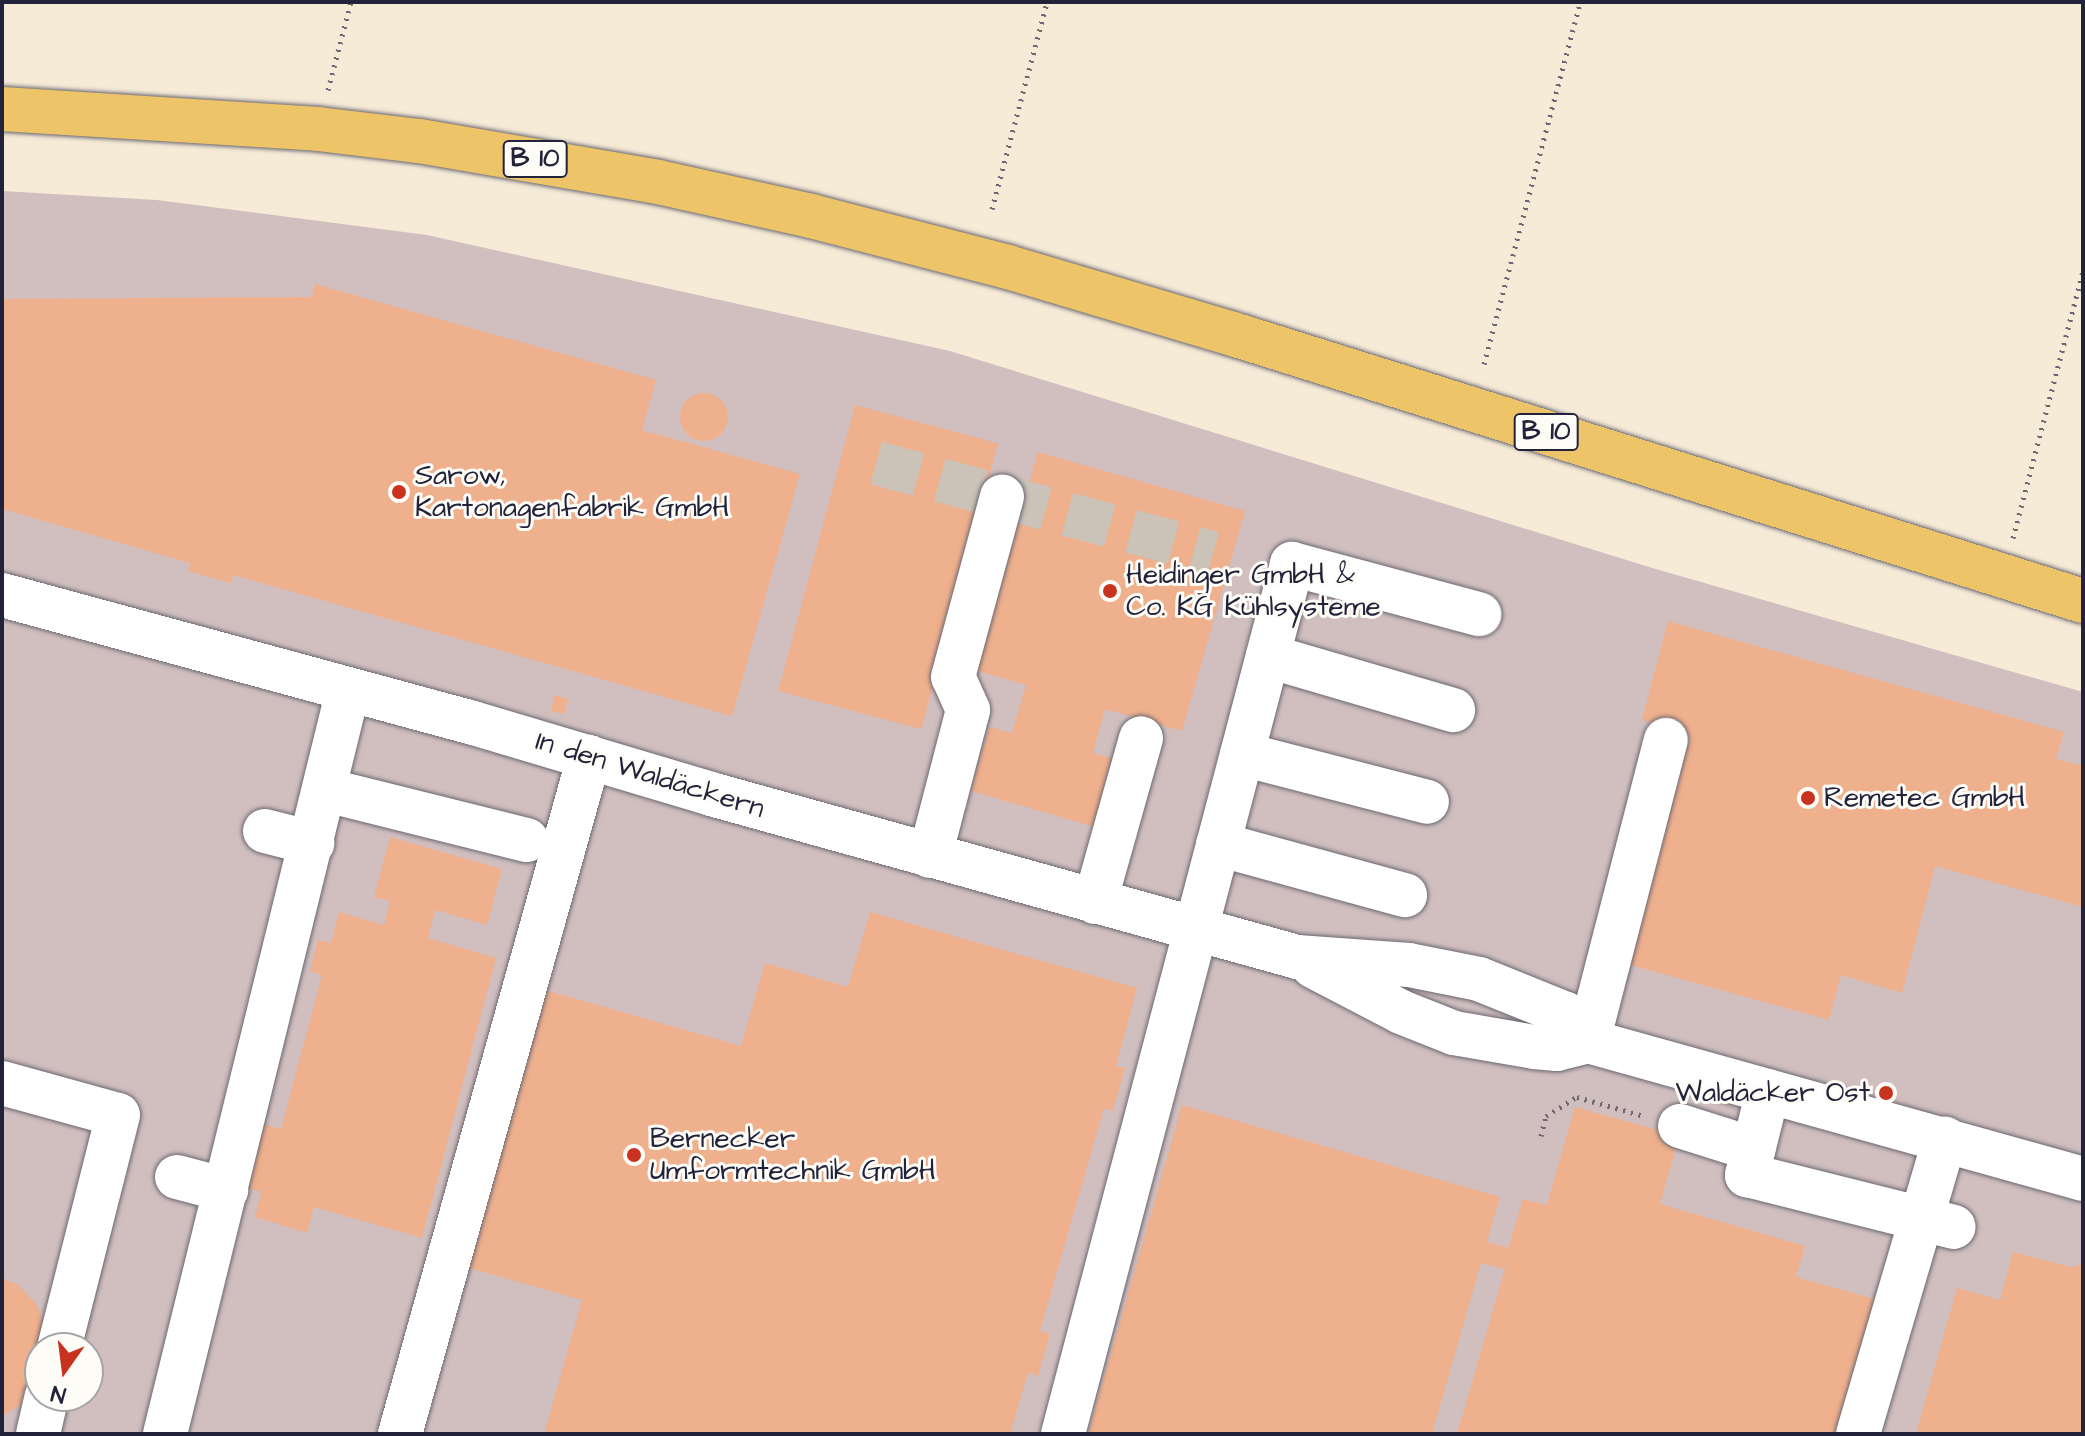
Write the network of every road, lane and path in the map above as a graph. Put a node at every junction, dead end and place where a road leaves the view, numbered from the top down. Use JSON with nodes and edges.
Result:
{"nodes":[{"id":1,"x":351,"y":2,"type":"edge"},
{"id":2,"x":1047,"y":2,"type":"edge"},
{"id":3,"x":1580,"y":2,"type":"edge"},
{"id":4,"x":2,"y":109,"type":"edge"},
{"id":5,"x":318,"y":129,"type":"junction"},
{"id":6,"x":992,"y":209,"type":"dead end"},
{"id":7,"x":2083,"y":272,"type":"edge"},
{"id":8,"x":1484,"y":364,"type":"dead end"},
{"id":9,"x":1002,"y":497,"type":"dead end"},
{"id":10,"x":2003,"y":576,"type":"junction"},
{"id":11,"x":2,"y":595,"type":"edge"},
{"id":12,"x":2083,"y":601,"type":"edge"},
{"id":13,"x":1479,"y":614,"type":"dead end"},
{"id":14,"x":1268,"y":656,"type":"junction"},
{"id":15,"x":348,"y":690,"type":"junction"},
{"id":16,"x":1453,"y":710,"type":"dead end"},
{"id":17,"x":1141,"y":738,"type":"dead end"},
{"id":18,"x":1666,"y":740,"type":"dead end"},
{"id":19,"x":1242,"y":754,"type":"junction"},
{"id":20,"x":589,"y":757,"type":"junction"},
{"id":21,"x":326,"y":790,"type":"junction"},
{"id":22,"x":1427,"y":802,"type":"dead end"},
{"id":23,"x":265,"y":831,"type":"dead end"},
{"id":24,"x":527,"y":840,"type":"dead end"},
{"id":25,"x":312,"y":843,"type":"junction"},
{"id":26,"x":1218,"y":844,"type":"junction"},
{"id":27,"x":930,"y":856,"type":"junction"},
{"id":28,"x":1405,"y":895,"type":"dead end"},
{"id":29,"x":1095,"y":902,"type":"junction"},
{"id":30,"x":1196,"y":930,"type":"junction"},
{"id":31,"x":1297,"y":957,"type":"junction"},
{"id":32,"x":1588,"y":1041,"type":"junction"},
{"id":33,"x":2,"y":1083,"type":"edge"},
{"id":34,"x":1768,"y":1091,"type":"junction"},
{"id":35,"x":1680,"y":1126,"type":"joint"},
{"id":36,"x":1541,"y":1136,"type":"dead end"},
{"id":37,"x":1945,"y":1139,"type":"junction"},
{"id":38,"x":1753,"y":1149,"type":"junction"},
{"id":39,"x":177,"y":1177,"type":"dead end"},
{"id":40,"x":2083,"y":1179,"type":"edge"},
{"id":41,"x":226,"y":1190,"type":"junction"},
{"id":42,"x":1938,"y":1223,"type":"junction"},
{"id":43,"x":63,"y":1332,"type":"edge"},
{"id":44,"x":43,"y":1412,"type":"edge"},
{"id":45,"x":1866,"y":1432,"type":"edge"},
{"id":46,"x":38,"y":1434,"type":"edge"},
{"id":47,"x":165,"y":1434,"type":"edge"},
{"id":48,"x":400,"y":1434,"type":"edge"},
{"id":49,"x":1063,"y":1434,"type":"edge"}],
"edges":[{"from":1,"to":5,"type":"path"},
{"from":2,"to":6,"type":"path"},
{"from":3,"to":8,"type":"path"},
{"from":4,"to":5,"type":"main road","number":"B 10"},
{"from":5,"to":10,"type":"main road","number":"B 10"},
{"from":7,"to":10,"type":"path"},
{"from":9,"to":27,"type":"street"},
{"from":10,"to":12,"type":"main road","number":"B 10"},
{"from":11,"to":15,"type":"street","name":"In den Waldäckern"},
{"from":13,"to":14,"type":"street"},
{"from":14,"to":16,"type":"street"},
{"from":14,"to":19,"type":"street"},
{"from":15,"to":20,"type":"street","name":"In den Waldäckern"},
{"from":15,"to":21,"type":"street"},
{"from":17,"to":29,"type":"street"},
{"from":18,"to":32,"type":"street"},
{"from":19,"to":22,"type":"street"},
{"from":19,"to":26,"type":"street"},
{"from":20,"to":27,"type":"street","name":"In den Waldäckern"},
{"from":20,"to":48,"type":"street"},
{"from":21,"to":24,"type":"street"},
{"from":21,"to":25,"type":"street"},
{"from":23,"to":25,"type":"street"},
{"from":25,"to":41,"type":"street"},
{"from":26,"to":28,"type":"street"},
{"from":26,"to":30,"type":"street"},
{"from":27,"to":29,"type":"street","name":"In den Waldäckern"},
{"from":29,"to":30,"type":"street","name":"In den Waldäckern"},
{"from":30,"to":31,"type":"street","name":"In den Waldäckern"},
{"from":30,"to":49,"type":"street"},
{"from":31,"to":32,"type":"street","name":"In den Waldäckern"},
{"from":31,"to":32,"type":"street","name":"In den Waldäckern"},
{"from":32,"to":34,"type":"street","name":"In den Waldäckern"},
{"from":33,"to":43,"type":"street"},
{"from":34,"to":37,"type":"street","name":"In den Waldäckern"},
{"from":34,"to":38,"type":"street"},
{"from":35,"to":36,"type":"path"},
{"from":35,"to":38,"type":"street"},
{"from":37,"to":40,"type":"street","name":"In den Waldäckern"},
{"from":37,"to":42,"type":"street"},
{"from":38,"to":42,"type":"street"},
{"from":39,"to":41,"type":"street"},
{"from":41,"to":47,"type":"street"},
{"from":42,"to":45,"type":"street"},
{"from":44,"to":46,"type":"street"}]}
